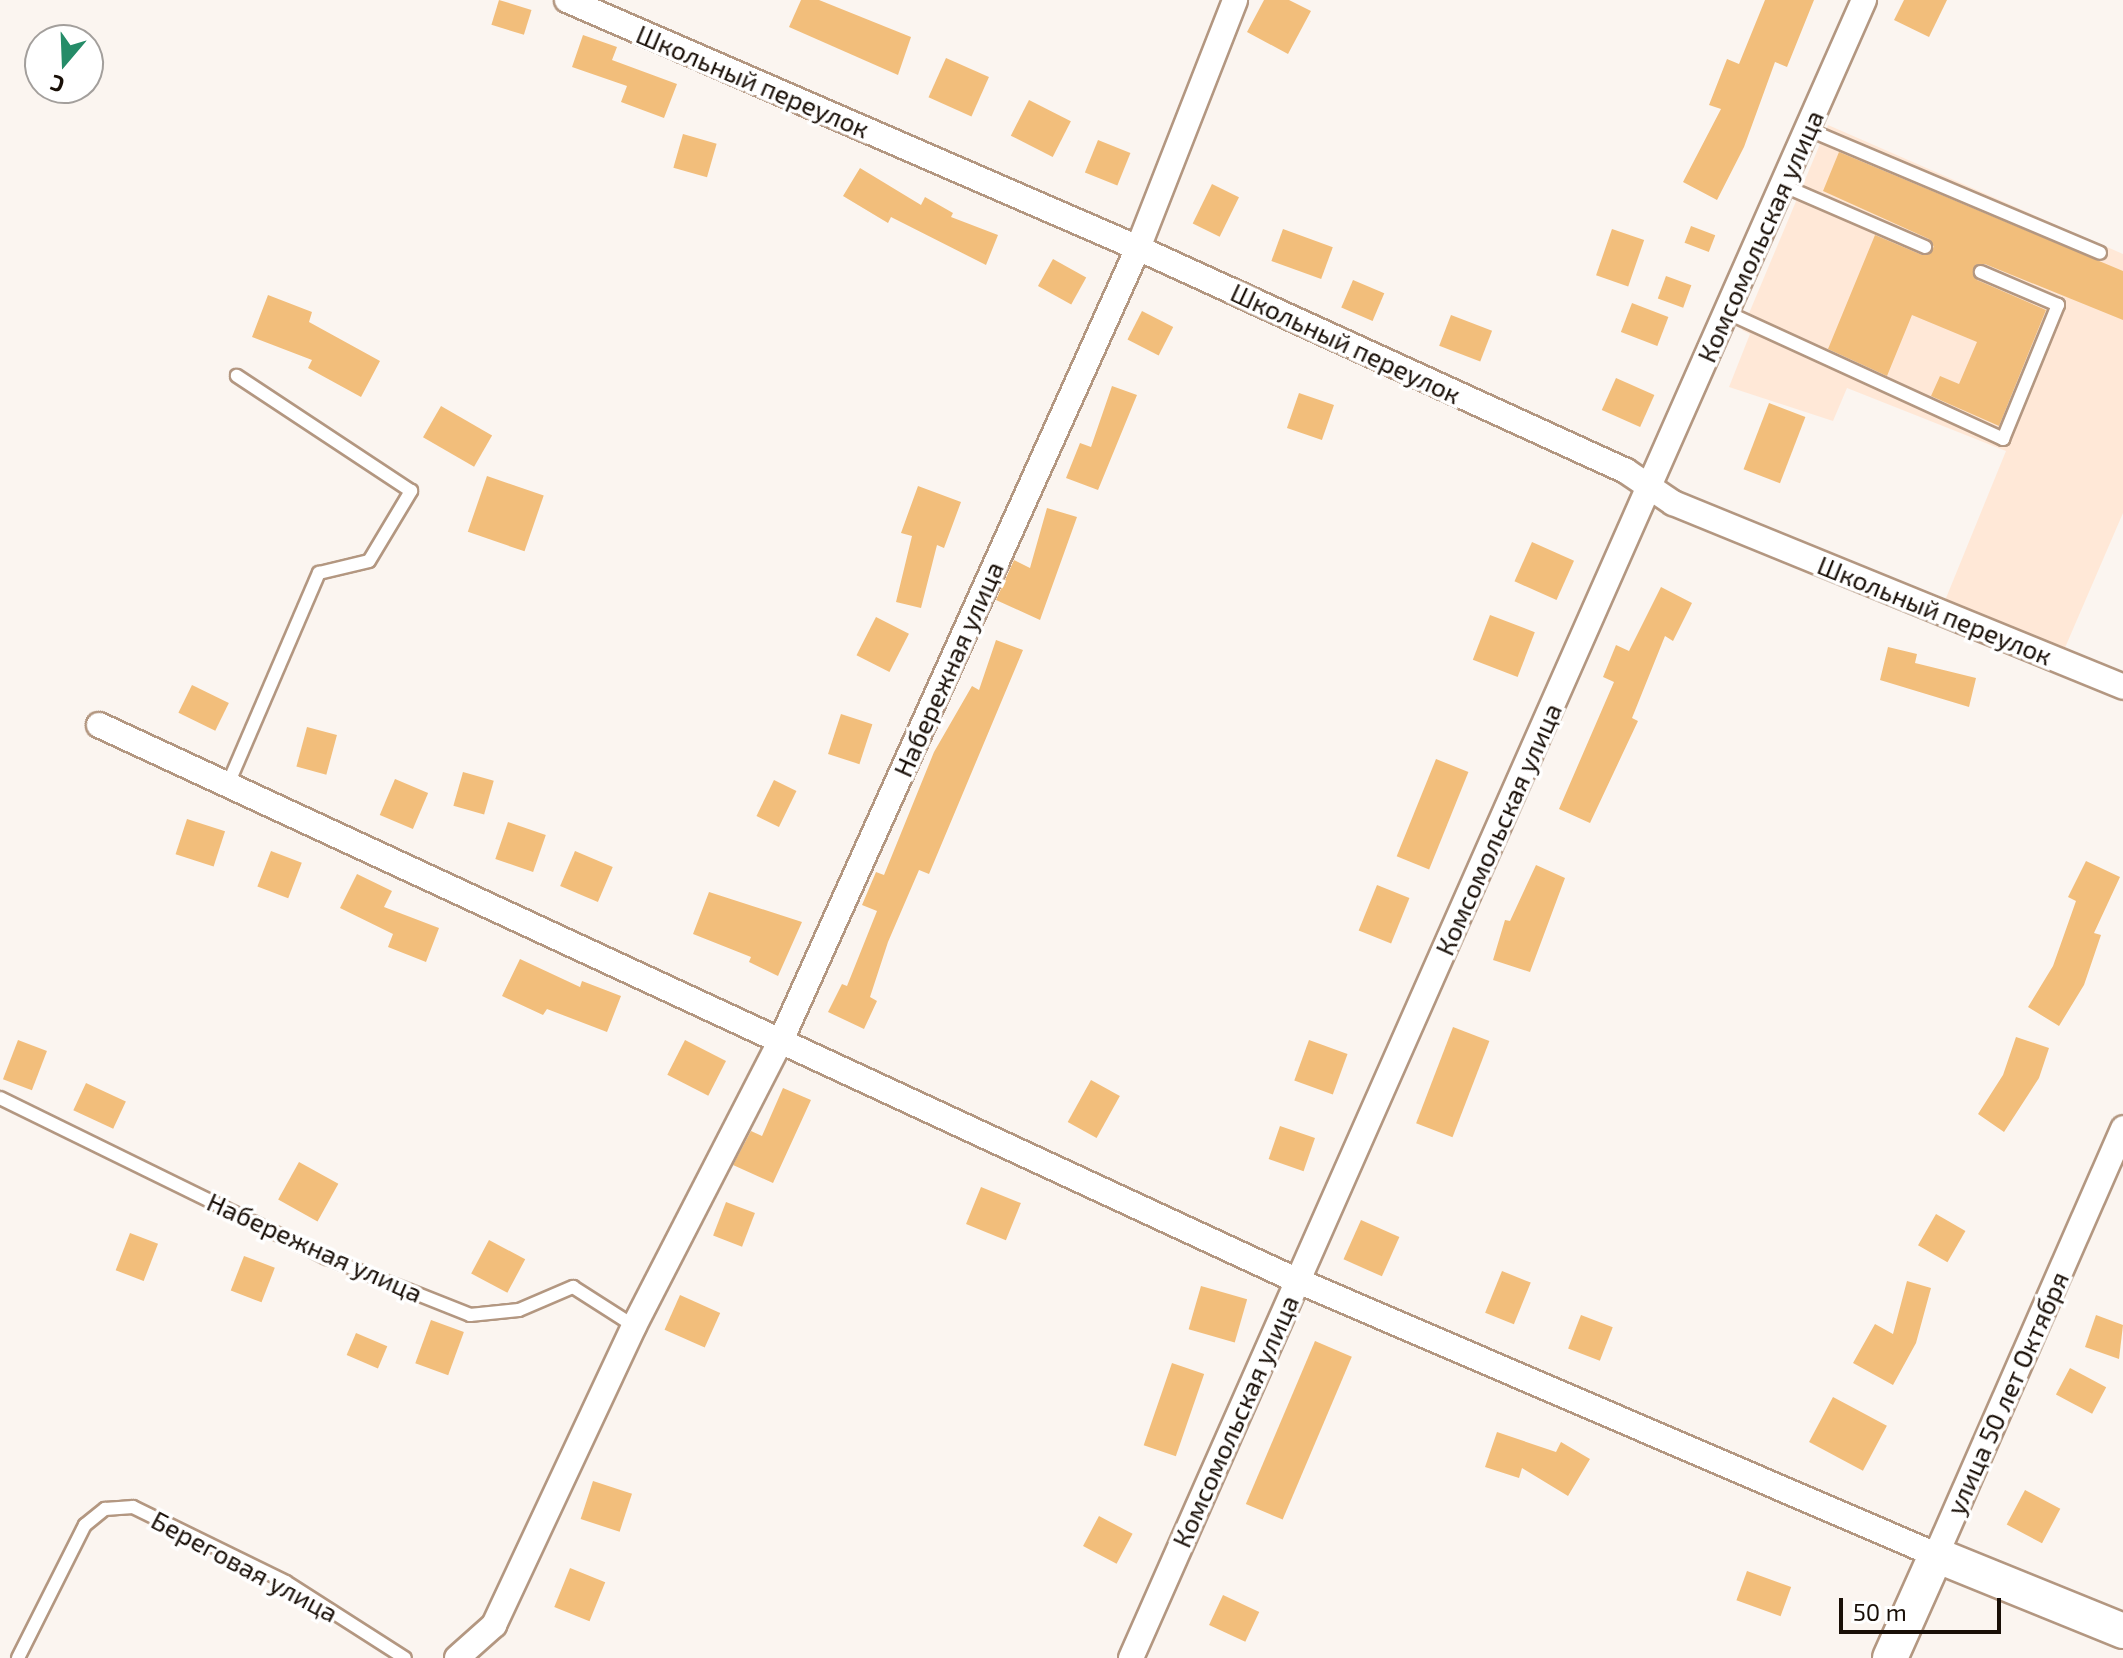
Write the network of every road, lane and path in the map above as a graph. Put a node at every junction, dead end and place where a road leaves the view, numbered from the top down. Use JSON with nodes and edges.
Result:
{"nodes":[{"id":1,"x":567,"y":0,"type":"edge"},
{"id":2,"x":1235,"y":0,"type":"edge"},
{"id":3,"x":1864,"y":0,"type":"edge"},
{"id":4,"x":1807,"y":129,"type":"junction"},
{"id":5,"x":1782,"y":185,"type":"junction"},
{"id":6,"x":1925,"y":247,"type":"dead end"},
{"id":7,"x":1138,"y":248,"type":"junction"},
{"id":8,"x":2100,"y":253,"type":"dead end"},
{"id":9,"x":1981,"y":272,"type":"dead end"},
{"id":10,"x":1726,"y":312,"type":"junction"},
{"id":11,"x":237,"y":376,"type":"dead end"},
{"id":12,"x":1650,"y":488,"type":"junction"},
{"id":13,"x":2123,"y":687,"type":"edge"},
{"id":14,"x":99,"y":725,"type":"dead end"},
{"id":15,"x":228,"y":784,"type":"junction"},
{"id":16,"x":782,"y":1038,"type":"junction"},
{"id":17,"x":0,"y":1098,"type":"edge"},
{"id":18,"x":2123,"y":1128,"type":"edge"},
{"id":19,"x":1296,"y":1280,"type":"junction"},
{"id":20,"x":634,"y":1326,"type":"junction"},
{"id":21,"x":1936,"y":1555,"type":"junction"},
{"id":22,"x":2123,"y":1631,"type":"edge"},
{"id":23,"x":18,"y":1658,"type":"edge"},
{"id":24,"x":405,"y":1658,"type":"edge"},
{"id":25,"x":457,"y":1658,"type":"edge"},
{"id":26,"x":1131,"y":1658,"type":"edge"},
{"id":27,"x":1890,"y":1658,"type":"edge"}],
"edges":[{"from":1,"to":7,"type":"street","name":"Школьный переулок"},
{"from":2,"to":7,"type":"street","name":"Набережная улица"},
{"from":3,"to":4,"type":"street","name":"Комсомольская улица"},
{"from":4,"to":5,"type":"street","name":"Комсомольская улица"},
{"from":4,"to":8,"type":"lane"},
{"from":5,"to":6,"type":"lane"},
{"from":5,"to":10,"type":"street","name":"Комсомольская улица"},
{"from":7,"to":12,"type":"street","name":"Школьный переулок"},
{"from":7,"to":16,"type":"street","name":"Набережная улица"},
{"from":9,"to":10,"type":"lane"},
{"from":10,"to":12,"type":"street","name":"Комсомольская улица"},
{"from":11,"to":15,"type":"lane"},
{"from":12,"to":13,"type":"street","name":"Школьный переулок"},
{"from":12,"to":19,"type":"street","name":"Комсомольская улица"},
{"from":14,"to":15,"type":"street"},
{"from":15,"to":16,"type":"street"},
{"from":16,"to":19,"type":"street"},
{"from":16,"to":20,"type":"street","name":"Набережная улица"},
{"from":17,"to":20,"type":"lane","name":"Набережная улица"},
{"from":18,"to":21,"type":"street","name":"улица 50 лет Октября"},
{"from":19,"to":21,"type":"street"},
{"from":19,"to":26,"type":"street","name":"Комсомольская улица"},
{"from":20,"to":25,"type":"street","name":"Набережная улица"},
{"from":21,"to":22,"type":"street"},
{"from":21,"to":27,"type":"street","name":"улица 50 лет Октября"},
{"from":23,"to":24,"type":"lane","name":"Береговая улица"}]}
